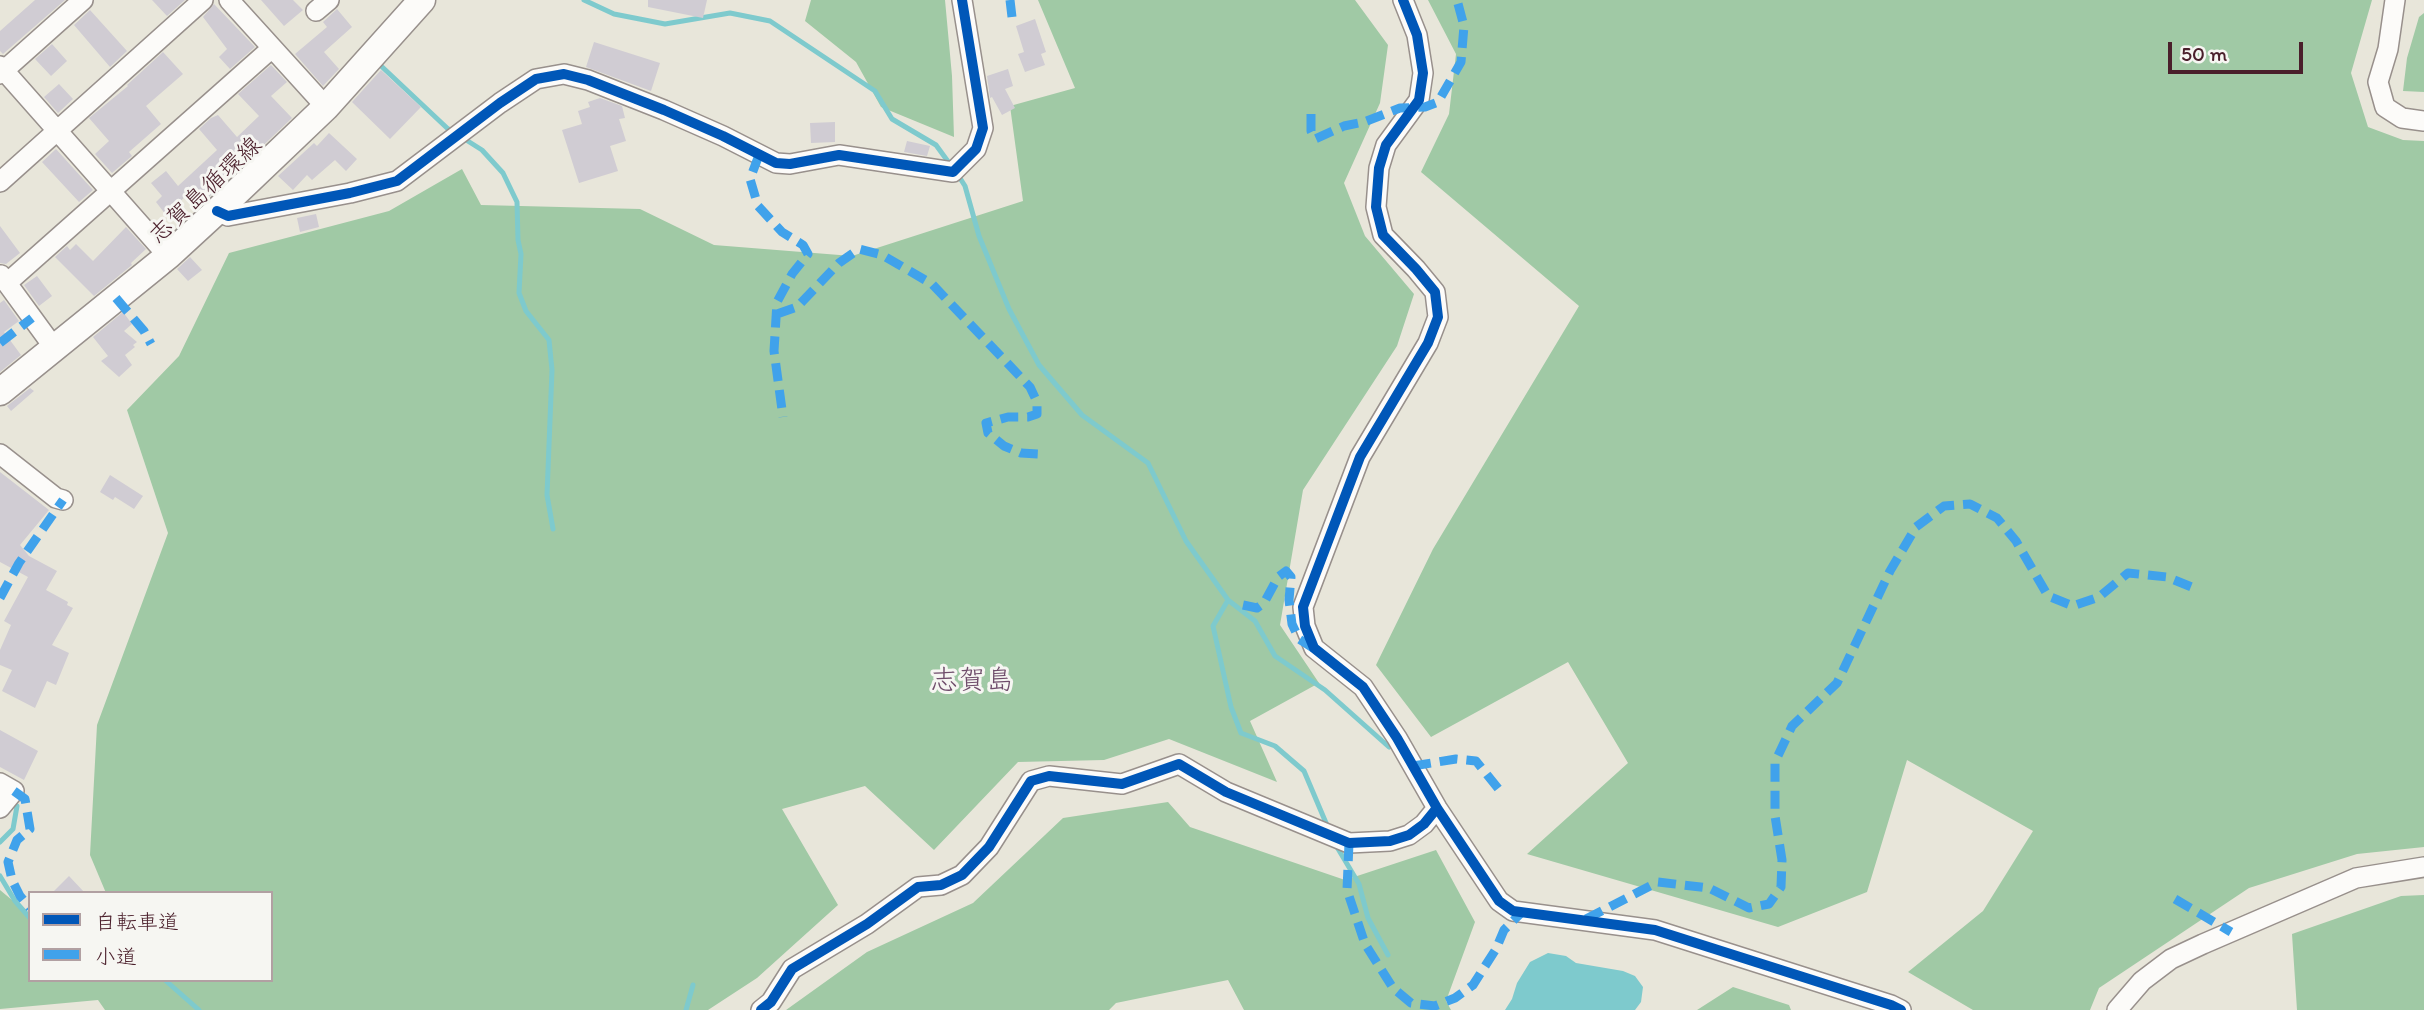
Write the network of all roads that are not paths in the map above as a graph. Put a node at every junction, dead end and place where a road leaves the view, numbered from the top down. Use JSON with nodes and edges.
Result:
{"nodes":[{"id":1,"x":83,"y":0,"type":"edge"},
{"id":2,"x":203,"y":0,"type":"edge"},
{"id":3,"x":229,"y":0,"type":"edge"},
{"id":4,"x":422,"y":0,"type":"edge"},
{"id":5,"x":962,"y":0,"type":"edge"},
{"id":6,"x":1403,"y":0,"type":"edge"},
{"id":7,"x":2395,"y":0,"type":"edge"},
{"id":8,"x":272,"y":48,"type":"junction"},
{"id":9,"x":1,"y":70,"type":"edge"},
{"id":10,"x":326,"y":107,"type":"junction"},
{"id":11,"x":2424,"y":121,"type":"edge"},
{"id":12,"x":58,"y":132,"type":"junction"},
{"id":13,"x":0,"y":182,"type":"edge"},
{"id":14,"x":111,"y":192,"type":"junction"},
{"id":15,"x":217,"y":211,"type":"junction"},
{"id":16,"x":168,"y":256,"type":"junction"},
{"id":17,"x":5,"y":286,"type":"edge"},
{"id":18,"x":55,"y":349,"type":"junction"},
{"id":19,"x":0,"y":392,"type":"edge"},
{"id":20,"x":0,"y":454,"type":"edge"},
{"id":21,"x":63,"y":500,"type":"dead end"},
{"id":22,"x":0,"y":783,"type":"edge"},
{"id":23,"x":0,"y":808,"type":"edge"},
{"id":24,"x":1437,"y":808,"type":"junction"},
{"id":25,"x":2424,"y":867,"type":"edge"},
{"id":26,"x":761,"y":1010,"type":"edge"},
{"id":27,"x":1901,"y":1010,"type":"edge"},
{"id":28,"x":2117,"y":1010,"type":"edge"}],
"edges":[{"from":1,"to":9,"type":"street"},
{"from":2,"to":12,"type":"street"},
{"from":3,"to":8,"type":"street"},
{"from":4,"to":10,"type":"main road","name":"志賀島循環線"},
{"from":5,"to":15,"type":"street"},
{"from":6,"to":24,"type":"street"},
{"from":7,"to":11,"type":"street"},
{"from":8,"to":10,"type":"street"},
{"from":8,"to":14,"type":"street"},
{"from":9,"to":12,"type":"street"},
{"from":10,"to":15,"type":"main road","name":"志賀島循環線"},
{"from":12,"to":13,"type":"street"},
{"from":12,"to":14,"type":"street"},
{"from":14,"to":16,"type":"street"},
{"from":14,"to":17,"type":"street"},
{"from":15,"to":16,"type":"main road","name":"志賀島循環線"},
{"from":16,"to":18,"type":"main road","name":"志賀島循環線"},
{"from":17,"to":18,"type":"street"},
{"from":18,"to":19,"type":"main road","name":"志賀島循環線"},
{"from":20,"to":21,"type":"street"},
{"from":22,"to":23,"type":"street"},
{"from":24,"to":26,"type":"street"},
{"from":24,"to":27,"type":"street"},
{"from":25,"to":28,"type":"street"}]}
